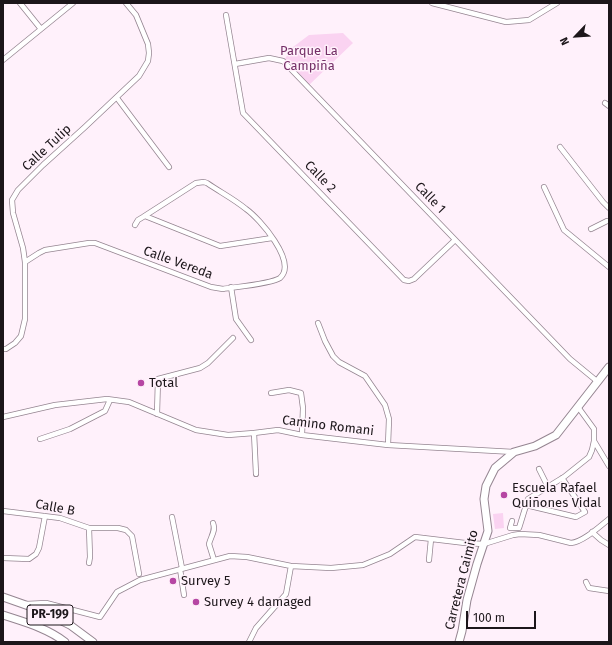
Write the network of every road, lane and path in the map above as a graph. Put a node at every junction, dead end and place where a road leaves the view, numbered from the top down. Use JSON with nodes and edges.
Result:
{"nodes":[{"id":1,"x":20,"y":3,"type":"edge"},
{"id":2,"x":73,"y":3,"type":"edge"},
{"id":3,"x":126,"y":3,"type":"edge"},
{"id":4,"x":432,"y":3,"type":"edge"},
{"id":5,"x":557,"y":3,"type":"edge"},
{"id":6,"x":226,"y":15,"type":"dead end"},
{"id":7,"x":41,"y":29,"type":"junction"},
{"id":8,"x":4,"y":58,"type":"edge"},
{"id":9,"x":235,"y":64,"type":"junction"},
{"id":10,"x":117,"y":98,"type":"junction"},
{"id":11,"x":560,"y":147,"type":"dead end"},
{"id":12,"x":169,"y":167,"type":"dead end"},
{"id":13,"x":544,"y":186,"type":"dead end"},
{"id":14,"x":609,"y":208,"type":"edge"},
{"id":15,"x":145,"y":216,"type":"junction"},
{"id":16,"x":609,"y":221,"type":"edge"},
{"id":17,"x":135,"y":225,"type":"dead end"},
{"id":18,"x":591,"y":229,"type":"dead end"},
{"id":19,"x":272,"y":238,"type":"junction"},
{"id":20,"x":455,"y":240,"type":"junction"},
{"id":21,"x":24,"y":262,"type":"junction"},
{"id":22,"x":609,"y":267,"type":"edge"},
{"id":23,"x":231,"y":287,"type":"junction"},
{"id":24,"x":318,"y":323,"type":"dead end"},
{"id":25,"x":233,"y":338,"type":"dead end"},
{"id":26,"x":251,"y":340,"type":"dead end"},
{"id":27,"x":3,"y":349,"type":"edge"},
{"id":28,"x":609,"y":367,"type":"edge"},
{"id":29,"x":598,"y":382,"type":"junction"},
{"id":30,"x":271,"y":393,"type":"dead end"},
{"id":31,"x":110,"y":400,"type":"junction"},
{"id":32,"x":578,"y":407,"type":"junction"},
{"id":33,"x":157,"y":414,"type":"junction"},
{"id":34,"x":3,"y":417,"type":"edge"},
{"id":35,"x":254,"y":434,"type":"junction"},
{"id":36,"x":302,"y":435,"type":"junction"},
{"id":37,"x":40,"y":439,"type":"dead end"},
{"id":38,"x":594,"y":441,"type":"junction"},
{"id":39,"x":388,"y":445,"type":"junction"},
{"id":40,"x":514,"y":452,"type":"junction"},
{"id":41,"x":609,"y":466,"type":"edge"},
{"id":42,"x":539,"y":470,"type":"dead end"},
{"id":43,"x":256,"y":474,"type":"dead end"},
{"id":44,"x":562,"y":478,"type":"junction"},
{"id":45,"x":548,"y":487,"type":"junction"},
{"id":46,"x":526,"y":505,"type":"junction"},
{"id":47,"x":3,"y":511,"type":"edge"},
{"id":48,"x":45,"y":516,"type":"junction"},
{"id":49,"x":172,"y":517,"type":"dead end"},
{"id":50,"x":609,"y":519,"type":"edge"},
{"id":51,"x":512,"y":521,"type":"dead end"},
{"id":52,"x":213,"y":523,"type":"dead end"},
{"id":53,"x":89,"y":528,"type":"junction"},
{"id":54,"x":592,"y":532,"type":"junction"},
{"id":55,"x":431,"y":539,"type":"junction"},
{"id":56,"x":484,"y":544,"type":"junction"},
{"id":57,"x":609,"y":545,"type":"edge"},
{"id":58,"x":3,"y":558,"type":"edge"},
{"id":59,"x":214,"y":560,"type":"junction"},
{"id":60,"x":429,"y":560,"type":"dead end"},
{"id":61,"x":89,"y":563,"type":"dead end"},
{"id":62,"x":291,"y":566,"type":"junction"},
{"id":63,"x":181,"y":569,"type":"junction"},
{"id":64,"x":139,"y":574,"type":"dead end"},
{"id":65,"x":586,"y":582,"type":"dead end"},
{"id":66,"x":609,"y":591,"type":"edge"},
{"id":67,"x":184,"y":595,"type":"dead end"},
{"id":68,"x":3,"y":597,"type":"edge"},
{"id":69,"x":23,"y":604,"type":"junction"},
{"id":70,"x":3,"y":614,"type":"edge"},
{"id":71,"x":65,"y":642,"type":"edge"},
{"id":72,"x":93,"y":642,"type":"edge"},
{"id":73,"x":249,"y":642,"type":"edge"},
{"id":74,"x":459,"y":642,"type":"edge"}],
"edges":[{"from":1,"to":7,"type":"street"},
{"from":2,"to":7,"type":"street"},
{"from":3,"to":10,"type":"street","name":"Calle Tulip"},
{"from":4,"to":5,"type":"street"},
{"from":6,"to":9,"type":"street","name":"Calle 2"},
{"from":7,"to":8,"type":"street"},
{"from":9,"to":20,"type":"street","name":"Calle 1"},
{"from":9,"to":20,"type":"street","name":"Calle 2"},
{"from":10,"to":12,"type":"street"},
{"from":10,"to":21,"type":"street","name":"Calle Tulip"},
{"from":11,"to":14,"type":"street"},
{"from":13,"to":22,"type":"street"},
{"from":15,"to":17,"type":"street","name":"Calle Vereda"},
{"from":15,"to":19,"type":"street"},
{"from":15,"to":19,"type":"street","name":"Calle Vereda"},
{"from":16,"to":18,"type":"street"},
{"from":19,"to":23,"type":"street","name":"Calle Vereda"},
{"from":20,"to":29,"type":"street","name":"Calle 1"},
{"from":21,"to":23,"type":"street","name":"Calle Vereda"},
{"from":21,"to":27,"type":"street","name":"Calle Tulip"},
{"from":23,"to":26,"type":"street"},
{"from":24,"to":39,"type":"street"},
{"from":25,"to":33,"type":"street"},
{"from":28,"to":29,"type":"street","name":"Carretera Caimito"},
{"from":29,"to":32,"type":"street","name":"Carretera Caimito"},
{"from":30,"to":36,"type":"street"},
{"from":31,"to":33,"type":"street","name":"Camino Romani"},
{"from":31,"to":34,"type":"street","name":"Camino Romani"},
{"from":31,"to":37,"type":"street"},
{"from":32,"to":38,"type":"street"},
{"from":32,"to":40,"type":"street","name":"Carretera Caimito"},
{"from":33,"to":35,"type":"street","name":"Camino Romani"},
{"from":35,"to":36,"type":"street","name":"Camino Romani"},
{"from":35,"to":43,"type":"street"},
{"from":36,"to":39,"type":"street","name":"Camino Romani"},
{"from":38,"to":41,"type":"street"},
{"from":38,"to":44,"type":"street"},
{"from":39,"to":40,"type":"street","name":"Camino Romani"},
{"from":40,"to":56,"type":"street","name":"Carretera Caimito"},
{"from":42,"to":45,"type":"street"},
{"from":44,"to":45,"type":"street"},
{"from":44,"to":46,"type":"street"},
{"from":45,"to":46,"type":"street"},
{"from":46,"to":51,"type":"street"},
{"from":47,"to":48,"type":"street","name":"Calle B"},
{"from":48,"to":53,"type":"street","name":"Calle B"},
{"from":48,"to":58,"type":"street"},
{"from":49,"to":63,"type":"street"},
{"from":50,"to":54,"type":"street"},
{"from":52,"to":59,"type":"street"},
{"from":53,"to":61,"type":"street"},
{"from":53,"to":64,"type":"street","name":"Calle B"},
{"from":54,"to":56,"type":"street"},
{"from":54,"to":57,"type":"street"},
{"from":55,"to":56,"type":"street"},
{"from":55,"to":60,"type":"street"},
{"from":55,"to":62,"type":"street"},
{"from":56,"to":74,"type":"street","name":"Carretera Caimito"},
{"from":59,"to":62,"type":"street"},
{"from":59,"to":63,"type":"street"},
{"from":62,"to":73,"type":"street"},
{"from":63,"to":67,"type":"street"},
{"from":63,"to":69,"type":"street"},
{"from":65,"to":66,"type":"street"},
{"from":68,"to":69,"type":"street","number":"PR-199"},
{"from":69,"to":72,"type":"street","number":"PR-199"},
{"from":70,"to":71,"type":"street","number":"PR-199"}]}
